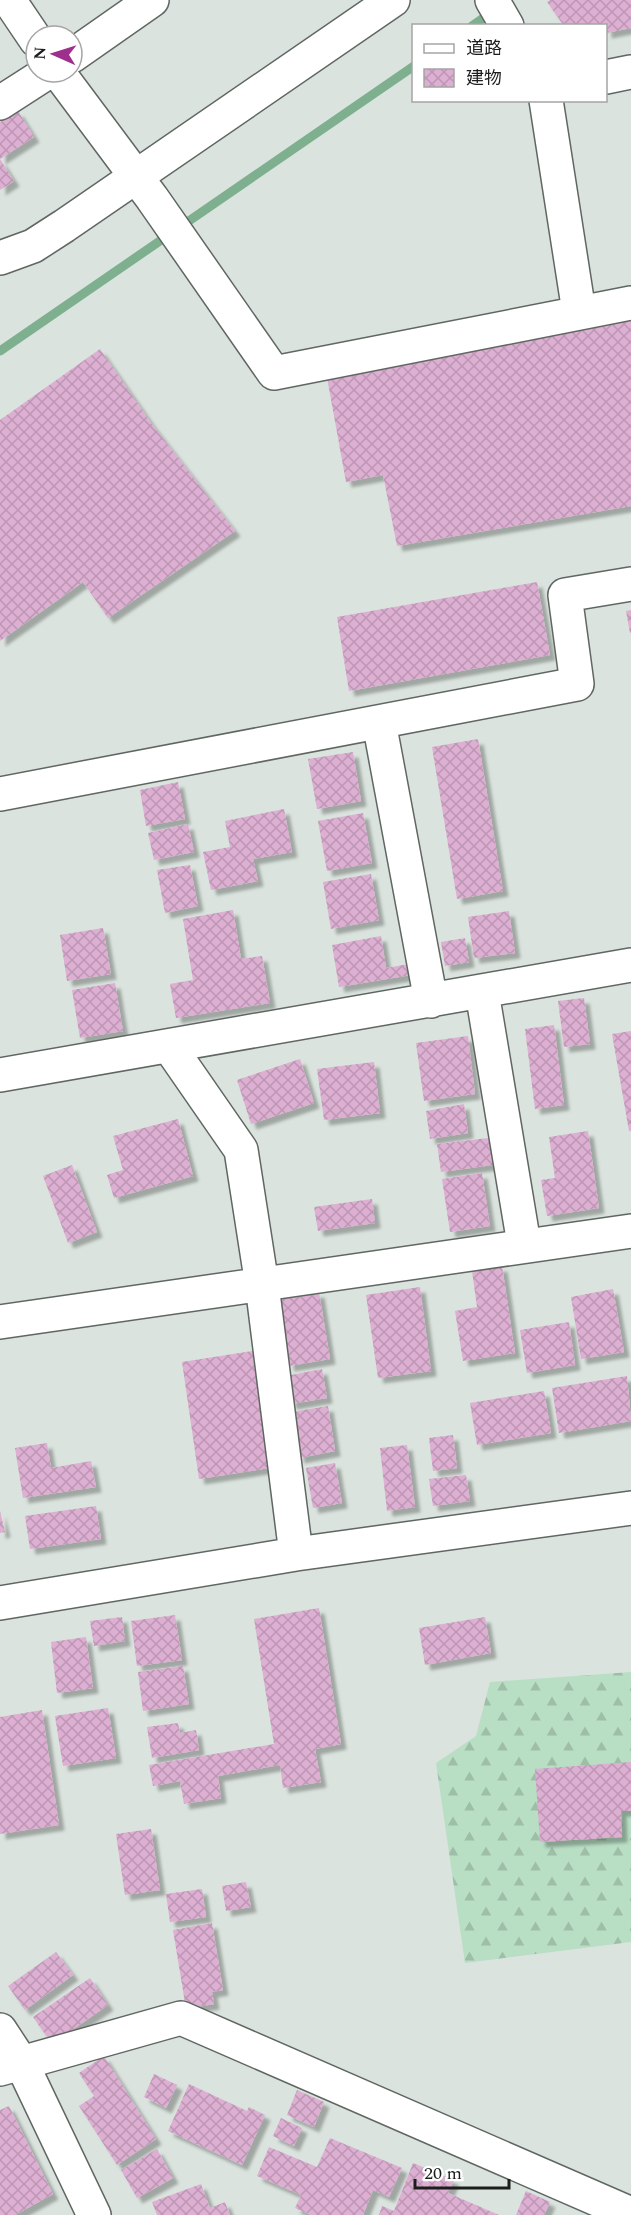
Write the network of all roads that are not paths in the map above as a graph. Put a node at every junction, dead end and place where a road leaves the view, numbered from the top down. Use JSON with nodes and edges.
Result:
{"nodes":[{"id":1,"x":9,"y":0,"type":"edge"},
{"id":2,"x":152,"y":0,"type":"edge"},
{"id":3,"x":393,"y":0,"type":"edge"},
{"id":4,"x":492,"y":0,"type":"edge"},
{"id":5,"x":25,"y":24,"type":"edge"},
{"id":6,"x":506,"y":24,"type":"edge"},
{"id":7,"x":84,"y":48,"type":"edge"},
{"id":8,"x":631,"y":72,"type":"edge"},
{"id":9,"x":607,"y":77,"type":"edge"},
{"id":10,"x":29,"y":84,"type":"edge"},
{"id":11,"x":67,"y":84,"type":"edge"},
{"id":12,"x":546,"y":102,"type":"edge"},
{"id":13,"x":0,"y":103,"type":"edge"},
{"id":14,"x":135,"y":176,"type":"junction"},
{"id":15,"x":0,"y":258,"type":"edge"},
{"id":16,"x":631,"y":303,"type":"edge"},
{"id":17,"x":579,"y":312,"type":"junction"},
{"id":18,"x":631,"y":584,"type":"edge"},
{"id":19,"x":379,"y":722,"type":"junction"},
{"id":20,"x":0,"y":794,"type":"edge"},
{"id":21,"x":631,"y":965,"type":"edge"},
{"id":22,"x":482,"y":992,"type":"junction"},
{"id":23,"x":431,"y":1001,"type":"junction"},
{"id":24,"x":169,"y":1046,"type":"junction"},
{"id":25,"x":0,"y":1075,"type":"edge"},
{"id":26,"x":631,"y":1231,"type":"edge"},
{"id":27,"x":524,"y":1244,"type":"junction"},
{"id":28,"x":262,"y":1285,"type":"junction"},
{"id":29,"x":0,"y":1322,"type":"edge"},
{"id":30,"x":631,"y":1508,"type":"edge"},
{"id":31,"x":296,"y":1554,"type":"junction"},
{"id":32,"x":0,"y":1603,"type":"edge"},
{"id":33,"x":0,"y":2030,"type":"edge"},
{"id":34,"x":10,"y":2065,"type":"edge"},
{"id":35,"x":631,"y":2214,"type":"edge"},
{"id":36,"x":94,"y":2215,"type":"edge"}],
"edges":[{"from":1,"to":5,"type":"street"},
{"from":2,"to":7,"type":"street"},
{"from":3,"to":14,"type":"street"},
{"from":4,"to":6,"type":"street"},
{"from":8,"to":9,"type":"street"},
{"from":10,"to":13,"type":"street"},
{"from":11,"to":14,"type":"street"},
{"from":12,"to":17,"type":"street"},
{"from":14,"to":15,"type":"street"},
{"from":14,"to":17,"type":"street"},
{"from":16,"to":17,"type":"street"},
{"from":18,"to":19,"type":"street"},
{"from":19,"to":20,"type":"street"},
{"from":19,"to":23,"type":"street"},
{"from":21,"to":22,"type":"street"},
{"from":22,"to":23,"type":"street"},
{"from":22,"to":27,"type":"street"},
{"from":23,"to":24,"type":"street"},
{"from":24,"to":25,"type":"street"},
{"from":24,"to":28,"type":"street"},
{"from":26,"to":27,"type":"street"},
{"from":27,"to":28,"type":"street"},
{"from":28,"to":29,"type":"street"},
{"from":28,"to":31,"type":"street"},
{"from":30,"to":31,"type":"street"},
{"from":31,"to":32,"type":"street"},
{"from":33,"to":34,"type":"street"},
{"from":34,"to":35,"type":"street"},
{"from":34,"to":36,"type":"street"}]}
